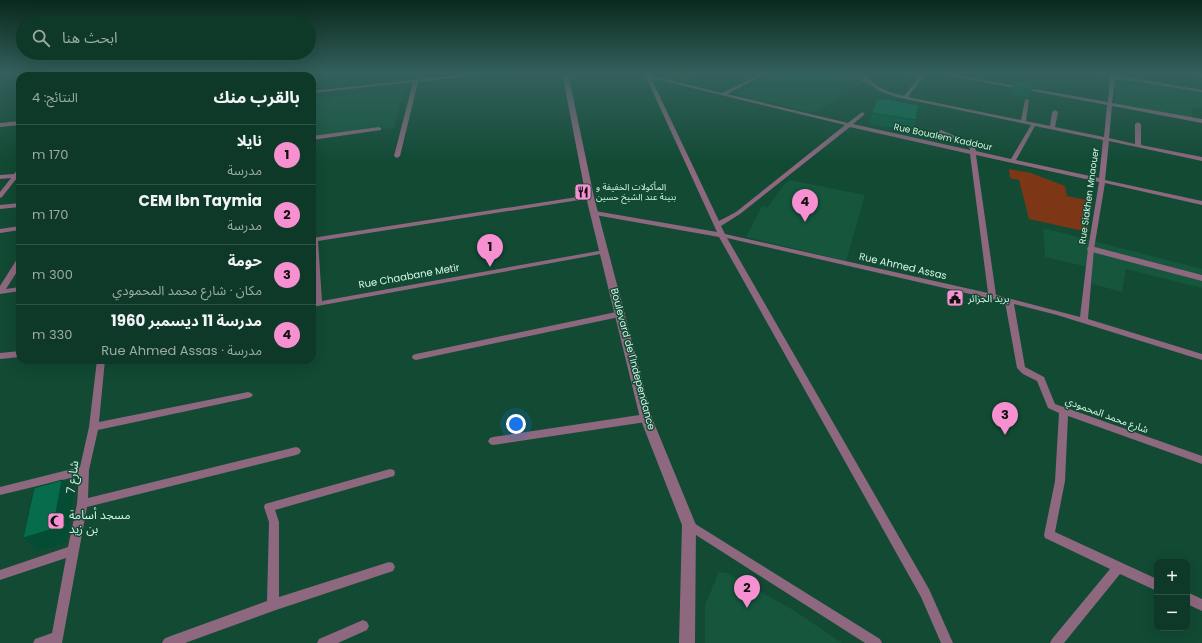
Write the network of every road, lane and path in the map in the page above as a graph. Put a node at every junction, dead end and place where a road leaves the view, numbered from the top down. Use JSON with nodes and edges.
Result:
{"nodes":[{"id":1,"x":410,"y":103,"type":"edge"},
{"id":2,"x":571,"y":103,"type":"edge"},
{"id":3,"x":660,"y":103,"type":"edge"},
{"id":4,"x":760,"y":103,"type":"edge"},
{"id":5,"x":930,"y":103,"type":"edge"},
{"id":6,"x":1026,"y":103,"type":"edge"},
{"id":7,"x":1104,"y":103,"type":"edge"},
{"id":8,"x":1110,"y":104,"type":"junction"},
{"id":9,"x":1055,"y":112,"type":"dead end"},
{"id":10,"x":862,"y":114,"type":"dead end"},
{"id":11,"x":1202,"y":121,"type":"edge"},
{"id":12,"x":1023,"y":122,"type":"junction"},
{"id":13,"x":16,"y":124,"type":"edge"},
{"id":14,"x":847,"y":124,"type":"junction"},
{"id":15,"x":1034,"y":124,"type":"junction"},
{"id":16,"x":1138,"y":124,"type":"dead end"},
{"id":17,"x":0,"y":126,"type":"edge"},
{"id":18,"x":1052,"y":128,"type":"junction"},
{"id":19,"x":379,"y":129,"type":"dead end"},
{"id":20,"x":941,"y":132,"type":"dead end"},
{"id":21,"x":316,"y":137,"type":"edge"},
{"id":22,"x":1106,"y":139,"type":"junction"},
{"id":23,"x":1138,"y":146,"type":"junction"},
{"id":24,"x":974,"y":152,"type":"junction"},
{"id":25,"x":397,"y":156,"type":"dead end"},
{"id":26,"x":1202,"y":159,"type":"edge"},
{"id":27,"x":1014,"y":161,"type":"junction"},
{"id":28,"x":16,"y":173,"type":"edge"},
{"id":29,"x":16,"y":176,"type":"edge"},
{"id":30,"x":0,"y":177,"type":"edge"},
{"id":31,"x":1102,"y":181,"type":"junction"},
{"id":32,"x":0,"y":196,"type":"edge"},
{"id":33,"x":590,"y":197,"type":"junction"},
{"id":34,"x":1202,"y":204,"type":"edge"},
{"id":35,"x":16,"y":205,"type":"edge"},
{"id":36,"x":0,"y":207,"type":"edge"},
{"id":37,"x":595,"y":213,"type":"junction"},
{"id":38,"x":717,"y":225,"type":"junction"},
{"id":39,"x":16,"y":229,"type":"edge"},
{"id":40,"x":0,"y":231,"type":"edge"},
{"id":41,"x":722,"y":235,"type":"junction"},
{"id":42,"x":316,"y":240,"type":"edge"},
{"id":43,"x":1091,"y":249,"type":"junction"},
{"id":44,"x":604,"y":252,"type":"junction"},
{"id":45,"x":16,"y":267,"type":"edge"},
{"id":46,"x":1202,"y":278,"type":"edge"},
{"id":47,"x":16,"y":290,"type":"edge"},
{"id":48,"x":992,"y":296,"type":"junction"},
{"id":49,"x":1009,"y":300,"type":"junction"},
{"id":50,"x":316,"y":304,"type":"edge"},
{"id":51,"x":621,"y":314,"type":"junction"},
{"id":52,"x":1084,"y":321,"type":"junction"},
{"id":53,"x":16,"y":354,"type":"edge"},
{"id":54,"x":0,"y":356,"type":"edge"},
{"id":55,"x":416,"y":356,"type":"dead end"},
{"id":56,"x":1202,"y":357,"type":"edge"},
{"id":57,"x":101,"y":364,"type":"edge"},
{"id":58,"x":248,"y":395,"type":"dead end"},
{"id":59,"x":1064,"y":412,"type":"junction"},
{"id":60,"x":646,"y":418,"type":"junction"},
{"id":61,"x":94,"y":427,"type":"junction"},
{"id":62,"x":493,"y":441,"type":"dead end"},
{"id":63,"x":296,"y":451,"type":"dead end"},
{"id":64,"x":1202,"y":460,"type":"edge"},
{"id":65,"x":84,"y":470,"type":"junction"},
{"id":66,"x":390,"y":473,"type":"dead end"},
{"id":67,"x":0,"y":491,"type":"edge"},
{"id":68,"x":82,"y":504,"type":"junction"},
{"id":69,"x":688,"y":525,"type":"junction"},
{"id":70,"x":72,"y":551,"type":"junction"},
{"id":71,"x":389,"y":566,"type":"dead end"},
{"id":72,"x":1118,"y":568,"type":"junction"},
{"id":73,"x":0,"y":575,"type":"edge"},
{"id":74,"x":1154,"y":584,"type":"edge"},
{"id":75,"x":1190,"y":599,"type":"edge"},
{"id":76,"x":273,"y":605,"type":"junction"},
{"id":77,"x":1202,"y":605,"type":"edge"},
{"id":78,"x":363,"y":626,"type":"dead end"},
{"id":79,"x":57,"y":640,"type":"edge"},
{"id":80,"x":39,"y":643,"type":"edge"},
{"id":81,"x":168,"y":643,"type":"edge"},
{"id":82,"x":323,"y":643,"type":"edge"},
{"id":83,"x":688,"y":643,"type":"edge"},
{"id":84,"x":876,"y":643,"type":"edge"},
{"id":85,"x":947,"y":643,"type":"edge"},
{"id":86,"x":1056,"y":643,"type":"edge"}],
"edges":[{"from":1,"to":25,"type":"street"},
{"from":2,"to":33,"type":"street","name":"Boulevard de l'Independance"},
{"from":3,"to":38,"type":"street"},
{"from":4,"to":14,"type":"street","name":"Rue Boualem Kaddour"},
{"from":5,"to":12,"type":"street"},
{"from":6,"to":12,"type":"street"},
{"from":7,"to":8,"type":"street"},
{"from":8,"to":11,"type":"street"},
{"from":8,"to":22,"type":"street","name":"Rue Siakhen Mnaouer"},
{"from":9,"to":18,"type":"street"},
{"from":10,"to":14,"type":"street"},
{"from":12,"to":15,"type":"street"},
{"from":13,"to":17,"type":"street"},
{"from":14,"to":24,"type":"street","name":"Rue Boualem Kaddour"},
{"from":14,"to":38,"type":"street"},
{"from":15,"to":18,"type":"street"},
{"from":15,"to":27,"type":"street"},
{"from":16,"to":23,"type":"street"},
{"from":18,"to":22,"type":"street"},
{"from":19,"to":21,"type":"street"},
{"from":20,"to":24,"type":"street"},
{"from":22,"to":23,"type":"street"},
{"from":22,"to":31,"type":"street","name":"Rue Siakhen Mnaouer"},
{"from":23,"to":26,"type":"street"},
{"from":24,"to":27,"type":"street","name":"Rue Boualem Kaddour"},
{"from":24,"to":48,"type":"street"},
{"from":27,"to":31,"type":"street","name":"Rue Boualem Kaddour"},
{"from":28,"to":30,"type":"street"},
{"from":29,"to":32,"type":"street"},
{"from":31,"to":34,"type":"street","name":"Rue Boualem Kaddour"},
{"from":31,"to":43,"type":"street","name":"Rue Siakhen Mnaouer"},
{"from":33,"to":37,"type":"street","name":"Boulevard de l'Independance"},
{"from":33,"to":42,"type":"street"},
{"from":35,"to":36,"type":"street"},
{"from":37,"to":41,"type":"street","name":"Rue Ahmed Assas"},
{"from":37,"to":44,"type":"street","name":"Boulevard de l'Independance"},
{"from":38,"to":41,"type":"street"},
{"from":39,"to":40,"type":"street"},
{"from":41,"to":48,"type":"street","name":"Rue Ahmed Assas"},
{"from":41,"to":85,"type":"street"},
{"from":43,"to":46,"type":"street"},
{"from":43,"to":52,"type":"street","name":"Rue Siakhen Mnaouer"},
{"from":44,"to":50,"type":"street","name":"Rue Chaabane Metir"},
{"from":44,"to":51,"type":"street","name":"Boulevard de l'Independance"},
{"from":45,"to":47,"type":"street"},
{"from":48,"to":49,"type":"street","name":"Rue Ahmed Assas"},
{"from":49,"to":52,"type":"street","name":"Rue Ahmed Assas"},
{"from":49,"to":59,"type":"street","name":"شارع محمد المحمودي"},
{"from":51,"to":55,"type":"street"},
{"from":51,"to":60,"type":"street","name":"Boulevard de l'Independance"},
{"from":52,"to":56,"type":"street","name":"Rue Ahmed Assas"},
{"from":53,"to":54,"type":"street"},
{"from":57,"to":61,"type":"street","name":"شارع 7"},
{"from":58,"to":61,"type":"street"},
{"from":59,"to":64,"type":"street","name":"شارع محمد المحمودي"},
{"from":59,"to":72,"type":"street"},
{"from":60,"to":62,"type":"street"},
{"from":60,"to":69,"type":"street","name":"Boulevard de l'Independance"},
{"from":61,"to":65,"type":"street","name":"شارع 7"},
{"from":63,"to":68,"type":"street"},
{"from":65,"to":67,"type":"street"},
{"from":65,"to":68,"type":"street","name":"شارع 7"},
{"from":66,"to":76,"type":"street"},
{"from":68,"to":70,"type":"street","name":"شارع 7"},
{"from":69,"to":83,"type":"street","name":"Boulevard de l'Independance"},
{"from":69,"to":84,"type":"street"},
{"from":70,"to":73,"type":"street"},
{"from":70,"to":79,"type":"street","name":"شارع 7"},
{"from":71,"to":76,"type":"street"},
{"from":72,"to":74,"type":"street"},
{"from":72,"to":86,"type":"street"},
{"from":75,"to":77,"type":"street"},
{"from":76,"to":81,"type":"street"},
{"from":78,"to":82,"type":"street"},
{"from":79,"to":80,"type":"street"}]}
